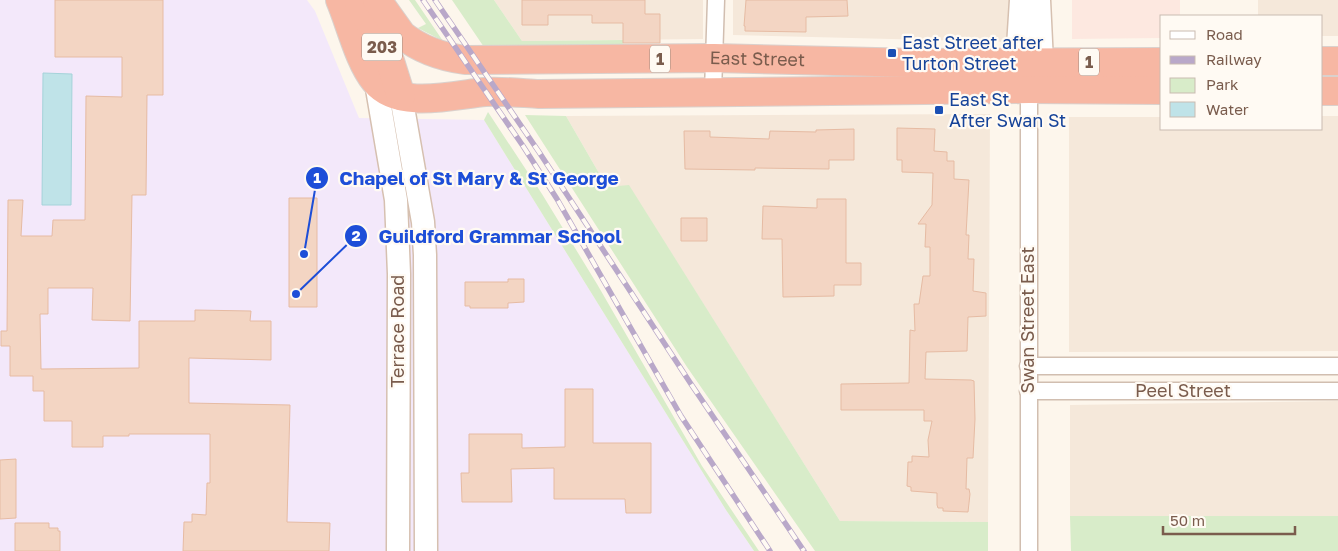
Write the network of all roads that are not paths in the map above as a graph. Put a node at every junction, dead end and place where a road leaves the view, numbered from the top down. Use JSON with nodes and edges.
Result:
{"nodes":[{"id":1,"x":340,"y":0,"type":"edge"},
{"id":2,"x":358,"y":0,"type":"edge"},
{"id":3,"x":377,"y":0,"type":"edge"},
{"id":4,"x":716,"y":0,"type":"edge"},
{"id":5,"x":1021,"y":0,"type":"edge"},
{"id":6,"x":1039,"y":0,"type":"edge"},
{"id":7,"x":714,"y":58,"type":"junction"},
{"id":8,"x":1323,"y":61,"type":"edge"},
{"id":9,"x":1338,"y":61,"type":"edge"},
{"id":10,"x":1029,"y":62,"type":"junction"},
{"id":11,"x":1160,"y":62,"type":"edge"},
{"id":12,"x":376,"y":83,"type":"junction"},
{"id":13,"x":1029,"y":89,"type":"junction"},
{"id":14,"x":1160,"y":90,"type":"edge"},
{"id":15,"x":1323,"y":91,"type":"edge"},
{"id":16,"x":713,"y":92,"type":"junction"},
{"id":17,"x":1338,"y":92,"type":"edge"},
{"id":18,"x":401,"y":96,"type":"junction"},
{"id":19,"x":1028,"y":366,"type":"junction"},
{"id":20,"x":1338,"y":366,"type":"edge"},
{"id":21,"x":1338,"y":390,"type":"edge"},
{"id":22,"x":1028,"y":391,"type":"junction"},
{"id":23,"x":398,"y":551,"type":"edge"},
{"id":24,"x":426,"y":551,"type":"edge"},
{"id":25,"x":1029,"y":551,"type":"edge"}],
"edges":[{"from":1,"to":12,"type":"highway"},
{"from":2,"to":18,"type":"highway","number":"203"},
{"from":3,"to":7,"type":"highway","name":"East Street","number":"1"},
{"from":4,"to":7,"type":"street"},
{"from":5,"to":10,"type":"street"},
{"from":6,"to":10,"type":"street"},
{"from":7,"to":10,"type":"highway","name":"East Street","number":"1"},
{"from":7,"to":16,"type":"street"},
{"from":8,"to":9,"type":"highway"},
{"from":10,"to":11,"type":"highway","name":"East Street","number":"1"},
{"from":10,"to":13,"type":"street"},
{"from":12,"to":18,"type":"highway","name":"East Street","number":"1"},
{"from":12,"to":23,"type":"street","name":"Terrace Road","number":"203"},
{"from":13,"to":14,"type":"highway","name":"East Street","number":"1"},
{"from":13,"to":16,"type":"highway","name":"East Street","number":"1"},
{"from":13,"to":19,"type":"street","name":"Swan Street East"},
{"from":15,"to":17,"type":"highway"},
{"from":16,"to":18,"type":"highway","name":"East Street","number":"1"},
{"from":18,"to":24,"type":"street","name":"Terrace Road","number":"203"},
{"from":19,"to":20,"type":"street","name":"Peel Street"},
{"from":19,"to":22,"type":"street","name":"Swan Street East"},
{"from":21,"to":22,"type":"street","name":"Peel Street"},
{"from":22,"to":25,"type":"street","name":"Swan Street East"}]}
